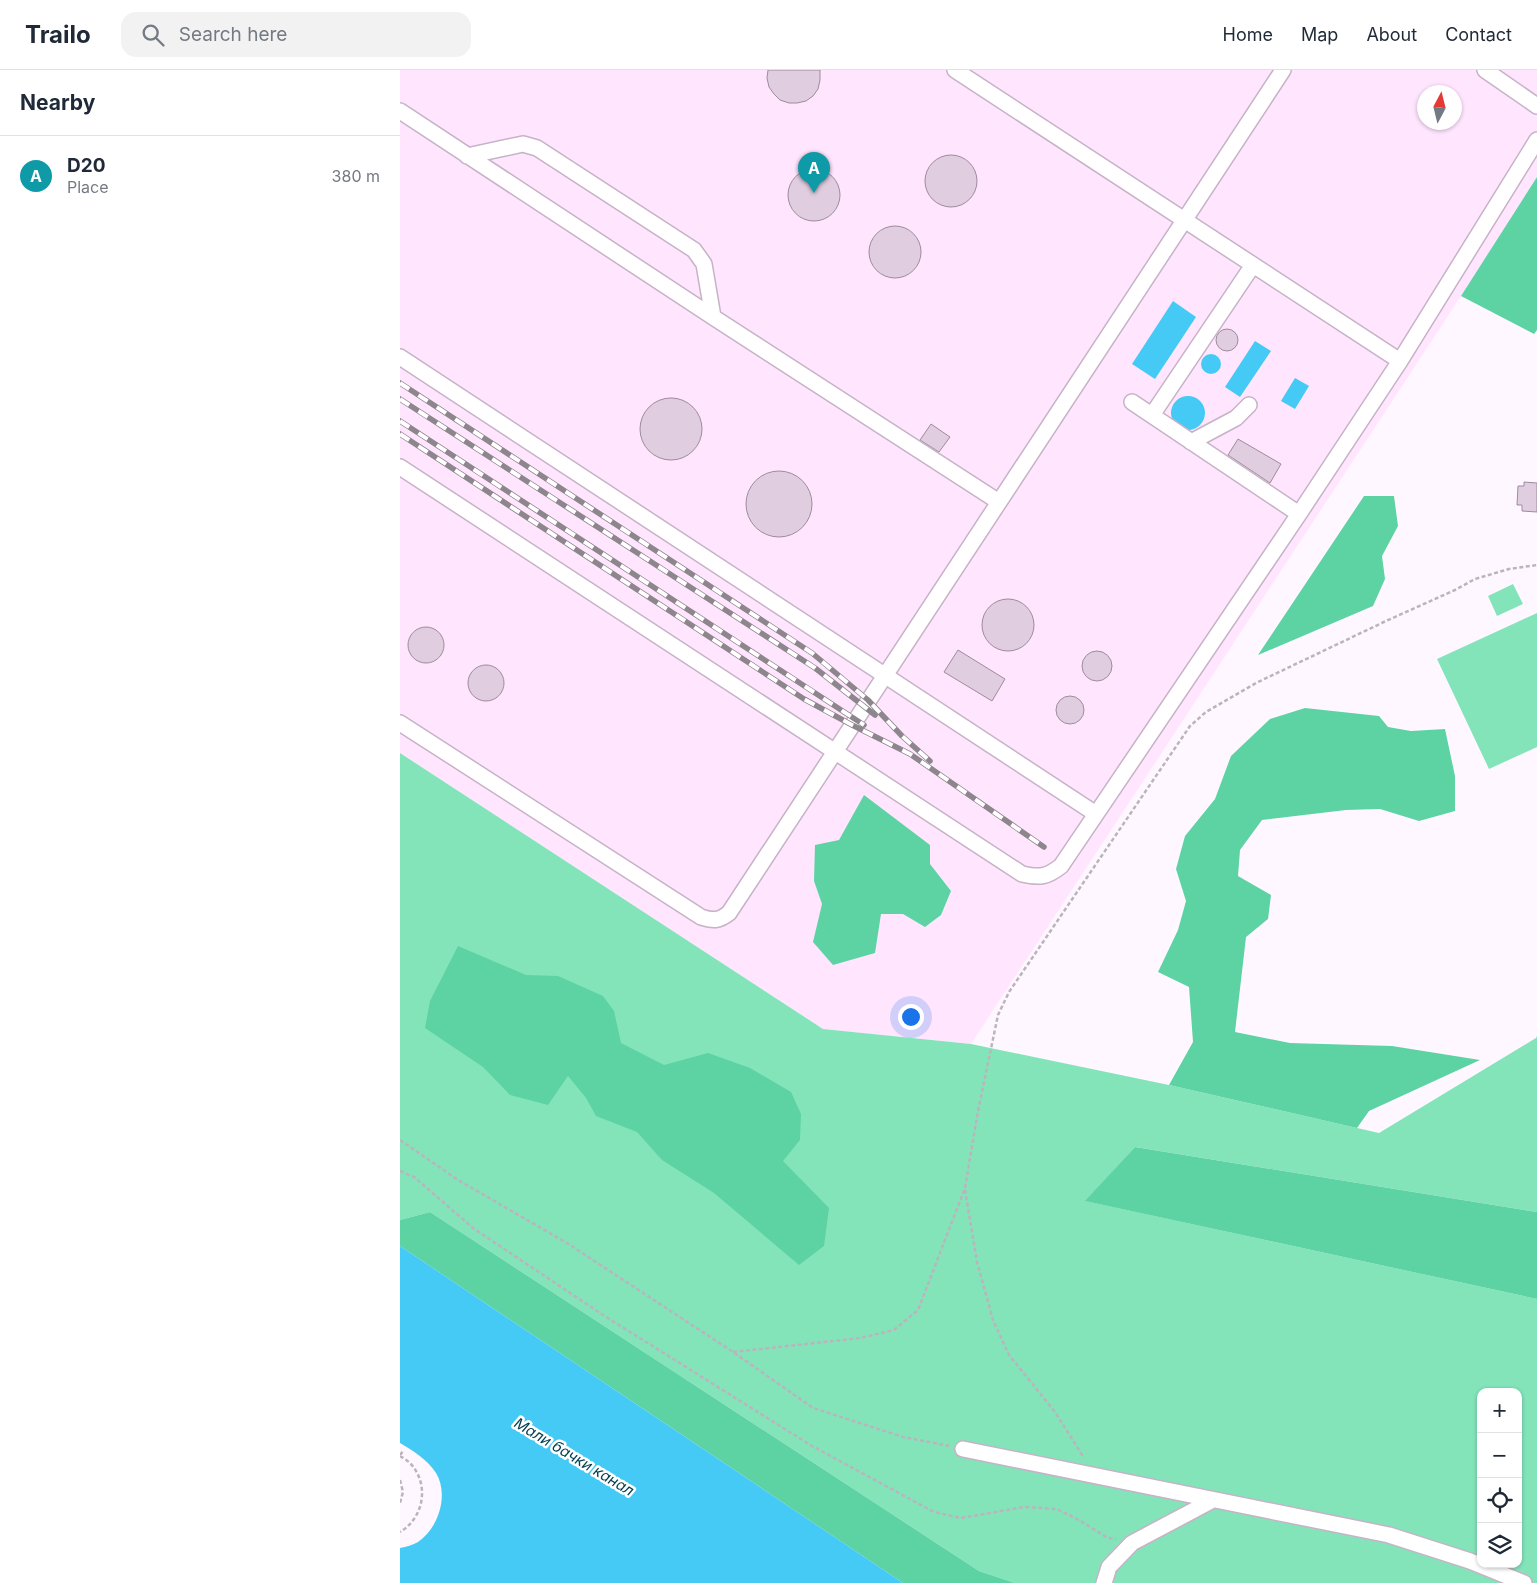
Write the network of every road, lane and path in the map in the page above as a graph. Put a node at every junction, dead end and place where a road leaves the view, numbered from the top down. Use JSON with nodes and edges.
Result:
{"nodes":[{"id":1,"x":955,"y":70,"type":"edge"},
{"id":2,"x":1283,"y":70,"type":"edge"},
{"id":3,"x":1485,"y":70,"type":"edge"},
{"id":4,"x":1537,"y":106,"type":"edge"},
{"id":5,"x":400,"y":111,"type":"edge"},
{"id":6,"x":1537,"y":140,"type":"edge"},
{"id":7,"x":467,"y":156,"type":"junction"},
{"id":8,"x":1184,"y":220,"type":"junction"},
{"id":9,"x":1253,"y":265,"type":"junction"},
{"id":10,"x":713,"y":317,"type":"junction"},
{"id":11,"x":400,"y":357,"type":"edge"},
{"id":12,"x":1400,"y":361,"type":"junction"},
{"id":13,"x":1132,"y":402,"type":"dead end"},
{"id":14,"x":1249,"y":406,"type":"dead end"},
{"id":15,"x":1152,"y":415,"type":"junction"},
{"id":16,"x":1191,"y":442,"type":"junction"},
{"id":17,"x":400,"y":467,"type":"edge"},
{"id":18,"x":999,"y":502,"type":"junction"},
{"id":19,"x":1299,"y":514,"type":"junction"},
{"id":20,"x":1537,"y":565,"type":"edge"},
{"id":21,"x":885,"y":675,"type":"junction"},
{"id":22,"x":400,"y":723,"type":"edge"},
{"id":23,"x":835,"y":751,"type":"junction"},
{"id":24,"x":1096,"y":814,"type":"junction"},
{"id":25,"x":400,"y":1140,"type":"edge"},
{"id":26,"x":400,"y":1171,"type":"edge"},
{"id":27,"x":965,"y":1188,"type":"junction"},
{"id":28,"x":733,"y":1352,"type":"junction"},
{"id":29,"x":963,"y":1449,"type":"joint"},
{"id":30,"x":404,"y":1450,"type":"dead end"},
{"id":31,"x":400,"y":1455,"type":"edge"},
{"id":32,"x":1095,"y":1475,"type":"junction"},
{"id":33,"x":400,"y":1480,"type":"edge"},
{"id":34,"x":1213,"y":1500,"type":"junction"},
{"id":35,"x":400,"y":1503,"type":"edge"},
{"id":36,"x":400,"y":1532,"type":"edge"},
{"id":37,"x":1132,"y":1543,"type":"junction"},
{"id":38,"x":1104,"y":1583,"type":"edge"},
{"id":39,"x":1524,"y":1583,"type":"edge"}],
"edges":[{"from":1,"to":8,"type":"street"},
{"from":2,"to":8,"type":"street"},
{"from":3,"to":4,"type":"street"},
{"from":5,"to":7,"type":"street"},
{"from":6,"to":12,"type":"street"},
{"from":7,"to":10,"type":"street"},
{"from":7,"to":10,"type":"street"},
{"from":8,"to":9,"type":"street"},
{"from":8,"to":18,"type":"street"},
{"from":9,"to":12,"type":"street"},
{"from":9,"to":15,"type":"street"},
{"from":10,"to":18,"type":"street"},
{"from":11,"to":21,"type":"street"},
{"from":12,"to":19,"type":"street"},
{"from":13,"to":15,"type":"street"},
{"from":14,"to":16,"type":"street"},
{"from":15,"to":16,"type":"street"},
{"from":16,"to":19,"type":"street"},
{"from":17,"to":23,"type":"street"},
{"from":18,"to":21,"type":"street"},
{"from":19,"to":24,"type":"street"},
{"from":20,"to":27,"type":"path"},
{"from":21,"to":23,"type":"street"},
{"from":21,"to":24,"type":"street"},
{"from":22,"to":23,"type":"street"},
{"from":23,"to":24,"type":"street"},
{"from":25,"to":28,"type":"path"},
{"from":26,"to":37,"type":"path"},
{"from":27,"to":28,"type":"path"},
{"from":27,"to":32,"type":"path"},
{"from":28,"to":29,"type":"path"},
{"from":29,"to":32,"type":"street"},
{"from":30,"to":31,"type":"path"},
{"from":31,"to":36,"type":"path"},
{"from":32,"to":34,"type":"street"},
{"from":33,"to":35,"type":"path"},
{"from":34,"to":37,"type":"street"},
{"from":34,"to":39,"type":"street"},
{"from":37,"to":38,"type":"street"}]}
